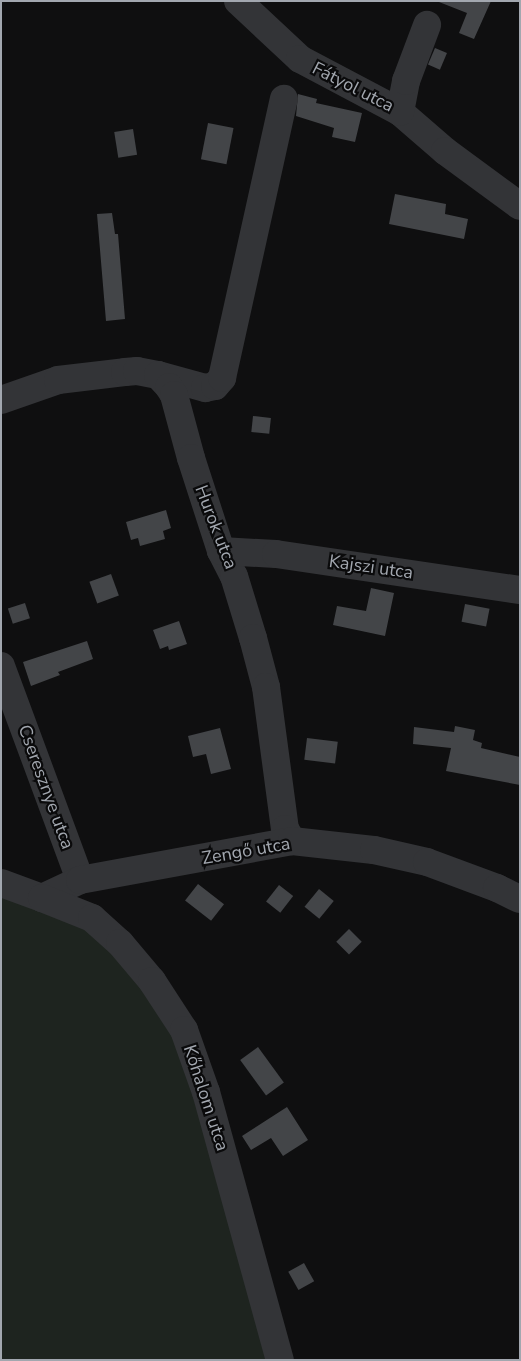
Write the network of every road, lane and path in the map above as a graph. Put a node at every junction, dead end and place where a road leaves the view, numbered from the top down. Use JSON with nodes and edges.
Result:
{"nodes":[{"id":1,"x":238,"y":1,"type":"edge"},
{"id":2,"x":427,"y":26,"type":"dead end"},
{"id":3,"x":284,"y":99,"type":"dead end"},
{"id":4,"x":400,"y":112,"type":"junction"},
{"id":5,"x":520,"y":206,"type":"edge"},
{"id":6,"x":158,"y":376,"type":"junction"},
{"id":7,"x":1,"y":400,"type":"edge"},
{"id":8,"x":221,"y":551,"type":"junction"},
{"id":9,"x":520,"y":590,"type":"edge"},
{"id":10,"x":1,"y":666,"type":"edge"},
{"id":11,"x":292,"y":840,"type":"junction"},
{"id":12,"x":80,"y":880,"type":"junction"},
{"id":13,"x":1,"y":883,"type":"edge"},
{"id":14,"x":42,"y":898,"type":"junction"},
{"id":15,"x":520,"y":899,"type":"edge"},
{"id":16,"x":280,"y":1360,"type":"edge"}],
"edges":[{"from":1,"to":4,"type":"street","name":"Fátyol utca"},
{"from":2,"to":4,"type":"street"},
{"from":3,"to":6,"type":"street"},
{"from":4,"to":5,"type":"street","name":"Fátyol utca"},
{"from":6,"to":7,"type":"street"},
{"from":6,"to":8,"type":"street","name":"Hurok utca"},
{"from":8,"to":9,"type":"street","name":"Kajszi utca"},
{"from":8,"to":11,"type":"street","name":"Hurok utca"},
{"from":10,"to":12,"type":"street","name":"Cseresznye utca"},
{"from":11,"to":12,"type":"street","name":"Zengő utca"},
{"from":11,"to":15,"type":"street","name":"Zengő utca"},
{"from":12,"to":14,"type":"street","name":"Zengő utca"},
{"from":13,"to":14,"type":"street"},
{"from":14,"to":16,"type":"street","name":"Kőhalom utca"}]}
